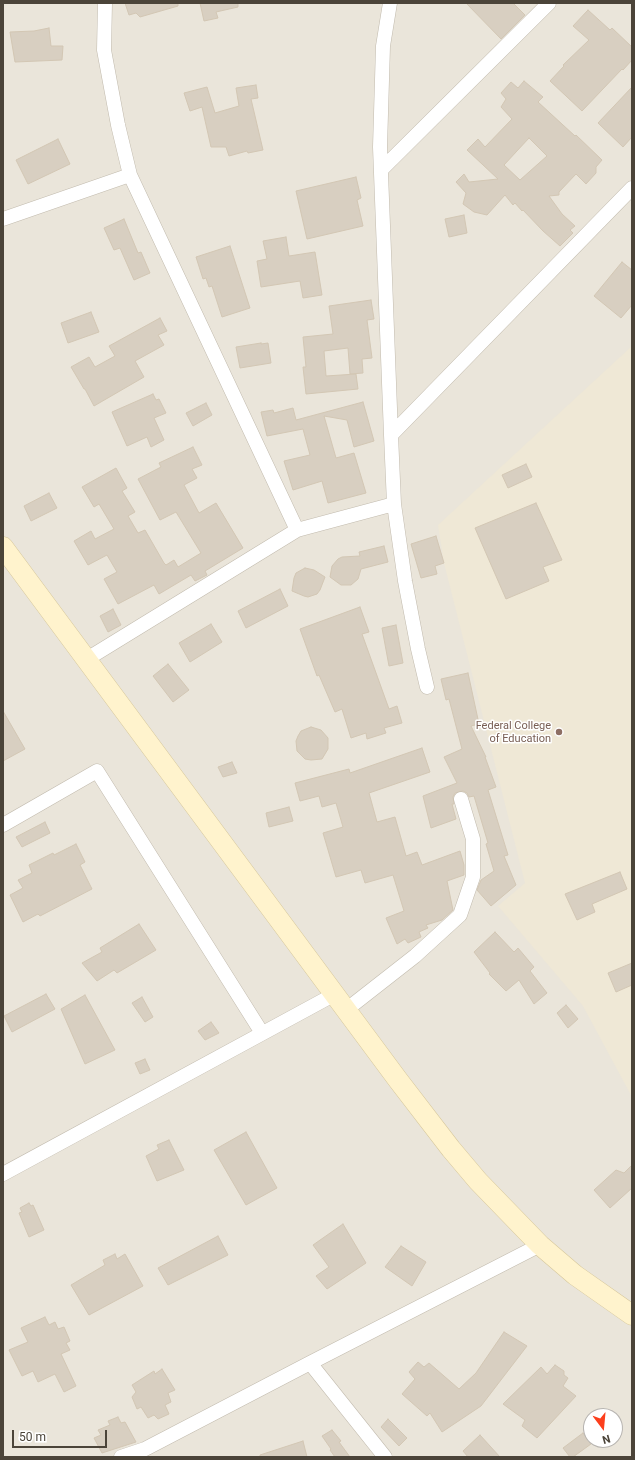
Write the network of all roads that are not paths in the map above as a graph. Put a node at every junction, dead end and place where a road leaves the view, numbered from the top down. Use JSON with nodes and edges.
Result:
{"nodes":[{"id":1,"x":105,"y":3,"type":"edge"},
{"id":2,"x":390,"y":3,"type":"edge"},
{"id":3,"x":549,"y":3,"type":"edge"},
{"id":4,"x":381,"y":170,"type":"junction"},
{"id":5,"x":130,"y":175,"type":"junction"},
{"id":6,"x":632,"y":188,"type":"edge"},
{"id":7,"x":3,"y":219,"type":"edge"},
{"id":8,"x":390,"y":435,"type":"junction"},
{"id":9,"x":394,"y":504,"type":"junction"},
{"id":10,"x":297,"y":530,"type":"junction"},
{"id":11,"x":6,"y":558,"type":"edge"},
{"id":12,"x":87,"y":659,"type":"junction"},
{"id":13,"x":427,"y":686,"type":"dead end"},
{"id":14,"x":462,"y":799,"type":"dead end"},
{"id":15,"x":3,"y":825,"type":"edge"},
{"id":16,"x":335,"y":994,"type":"junction"},
{"id":17,"x":346,"y":1010,"type":"junction"},
{"id":18,"x":262,"y":1033,"type":"junction"},
{"id":19,"x":3,"y":1174,"type":"edge"},
{"id":20,"x":540,"y":1245,"type":"junction"},
{"id":21,"x":632,"y":1315,"type":"edge"},
{"id":22,"x":310,"y":1363,"type":"junction"},
{"id":23,"x":136,"y":1455,"type":"edge"},
{"id":24,"x":121,"y":1457,"type":"edge"},
{"id":25,"x":385,"y":1457,"type":"edge"}],
"edges":[{"from":1,"to":5,"type":"street"},
{"from":2,"to":4,"type":"street"},
{"from":3,"to":4,"type":"street"},
{"from":4,"to":8,"type":"street"},
{"from":5,"to":7,"type":"street"},
{"from":5,"to":10,"type":"street"},
{"from":6,"to":8,"type":"street"},
{"from":8,"to":9,"type":"street"},
{"from":9,"to":10,"type":"street"},
{"from":9,"to":13,"type":"street"},
{"from":10,"to":12,"type":"street"},
{"from":11,"to":12,"type":"main road"},
{"from":12,"to":16,"type":"main road"},
{"from":14,"to":17,"type":"street"},
{"from":15,"to":18,"type":"street"},
{"from":16,"to":17,"type":"main road"},
{"from":16,"to":18,"type":"street"},
{"from":17,"to":20,"type":"main road"},
{"from":18,"to":19,"type":"street"},
{"from":20,"to":21,"type":"main road"},
{"from":20,"to":22,"type":"street"},
{"from":22,"to":23,"type":"street"},
{"from":22,"to":25,"type":"street"},
{"from":23,"to":24,"type":"street"}]}
